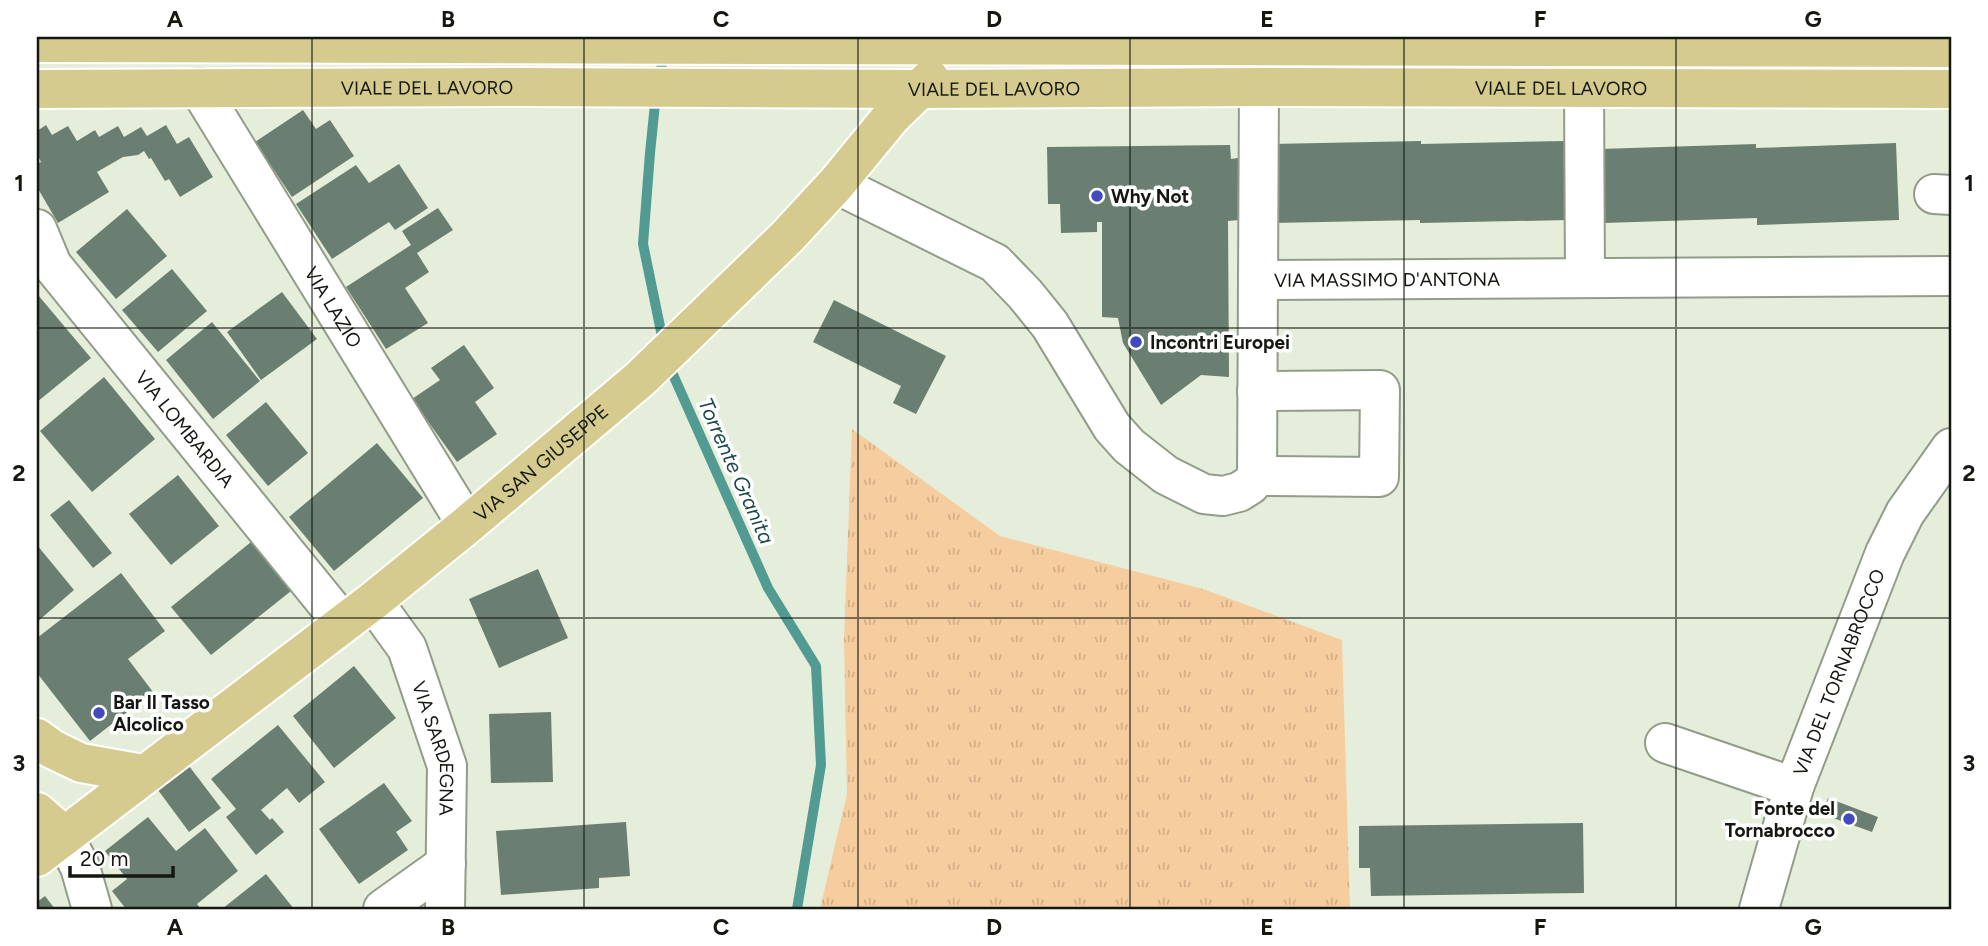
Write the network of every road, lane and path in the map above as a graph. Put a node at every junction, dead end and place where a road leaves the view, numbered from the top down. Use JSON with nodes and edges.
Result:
{"nodes":[{"id":1,"x":206,"y":40,"type":"edge"},
{"id":2,"x":44,"y":41,"type":"edge"},
{"id":3,"x":970,"y":41,"type":"edge"},
{"id":4,"x":1327,"y":42,"type":"edge"},
{"id":5,"x":1578,"y":42,"type":"edge"},
{"id":6,"x":1786,"y":42,"type":"edge"},
{"id":7,"x":1951,"y":48,"type":"edge"},
{"id":8,"x":1259,"y":87,"type":"junction"},
{"id":9,"x":199,"y":88,"type":"junction"},
{"id":10,"x":1584,"y":88,"type":"junction"},
{"id":11,"x":37,"y":89,"type":"edge"},
{"id":12,"x":919,"y":89,"type":"junction"},
{"id":13,"x":1951,"y":89,"type":"edge"},
{"id":14,"x":836,"y":184,"type":"junction"},
{"id":15,"x":37,"y":229,"type":"edge"},
{"id":16,"x":1951,"y":276,"type":"edge"},
{"id":17,"x":1585,"y":278,"type":"junction"},
{"id":18,"x":1258,"y":280,"type":"junction"},
{"id":19,"x":1257,"y":391,"type":"junction"},
{"id":20,"x":1951,"y":449,"type":"edge"},
{"id":21,"x":1256,"y":476,"type":"junction"},
{"id":22,"x":467,"y":525,"type":"junction"},
{"id":23,"x":373,"y":601,"type":"junction"},
{"id":24,"x":342,"y":622,"type":"junction"},
{"id":25,"x":37,"y":738,"type":"edge"},
{"id":26,"x":1665,"y":743,"type":"dead end"},
{"id":27,"x":143,"y":774,"type":"junction"},
{"id":28,"x":1794,"y":787,"type":"junction"},
{"id":29,"x":46,"y":835,"type":"edge"},
{"id":30,"x":446,"y":864,"type":"junction"},
{"id":31,"x":92,"y":909,"type":"edge"},
{"id":32,"x":383,"y":909,"type":"edge"},
{"id":33,"x":445,"y":909,"type":"edge"},
{"id":34,"x":1759,"y":909,"type":"edge"}],
"edges":[{"from":1,"to":2,"type":"main road","name":"VIALE DEL LAVORO"},
{"from":1,"to":3,"type":"main road","name":"VIALE DEL LAVORO"},
{"from":3,"to":4,"type":"main road","name":"VIALE DEL LAVORO"},
{"from":3,"to":12,"type":"main road","name":"VIA SAN GIUSEPPE"},
{"from":4,"to":5,"type":"main road","name":"VIALE DEL LAVORO"},
{"from":5,"to":6,"type":"main road","name":"VIALE DEL LAVORO"},
{"from":6,"to":7,"type":"main road","name":"VIALE DEL LAVORO"},
{"from":8,"to":10,"type":"main road","name":"VIALE DEL LAVORO"},
{"from":8,"to":12,"type":"main road","name":"VIALE DEL LAVORO"},
{"from":8,"to":18,"type":"street","name":"VIA MASSIMO D'ANTONA"},
{"from":9,"to":11,"type":"main road","name":"VIALE DEL LAVORO"},
{"from":9,"to":12,"type":"main road","name":"VIALE DEL LAVORO"},
{"from":9,"to":22,"type":"street","name":"VIA LAZIO"},
{"from":10,"to":13,"type":"main road","name":"VIALE DEL LAVORO"},
{"from":10,"to":17,"type":"street"},
{"from":12,"to":14,"type":"main road","name":"VIA SAN GIUSEPPE"},
{"from":14,"to":21,"type":"street"},
{"from":14,"to":22,"type":"main road","name":"VIA SAN GIUSEPPE"},
{"from":15,"to":24,"type":"street","name":"VIA LOMBARDIA"},
{"from":16,"to":17,"type":"street","name":"VIA MASSIMO D'ANTONA"},
{"from":17,"to":18,"type":"street","name":"VIA MASSIMO D'ANTONA"},
{"from":18,"to":19,"type":"street"},
{"from":19,"to":21,"type":"street"},
{"from":19,"to":21,"type":"street"},
{"from":20,"to":28,"type":"street","name":"VIA DEL TORNABROCCO"},
{"from":22,"to":23,"type":"main road","name":"VIA SAN GIUSEPPE"},
{"from":23,"to":24,"type":"main road","name":"VIA SAN GIUSEPPE"},
{"from":23,"to":30,"type":"street","name":"VIA SARDEGNA"},
{"from":24,"to":27,"type":"main road","name":"VIA SAN GIUSEPPE"},
{"from":25,"to":27,"type":"main road"},
{"from":26,"to":28,"type":"street"},
{"from":27,"to":29,"type":"main road","name":"VIA SAN GIUSEPPE"},
{"from":28,"to":34,"type":"street","name":"VIA DEL TORNABROCCO"},
{"from":29,"to":31,"type":"street"},
{"from":30,"to":32,"type":"street"},
{"from":30,"to":33,"type":"street","name":"VIA SARDEGNA"}]}
